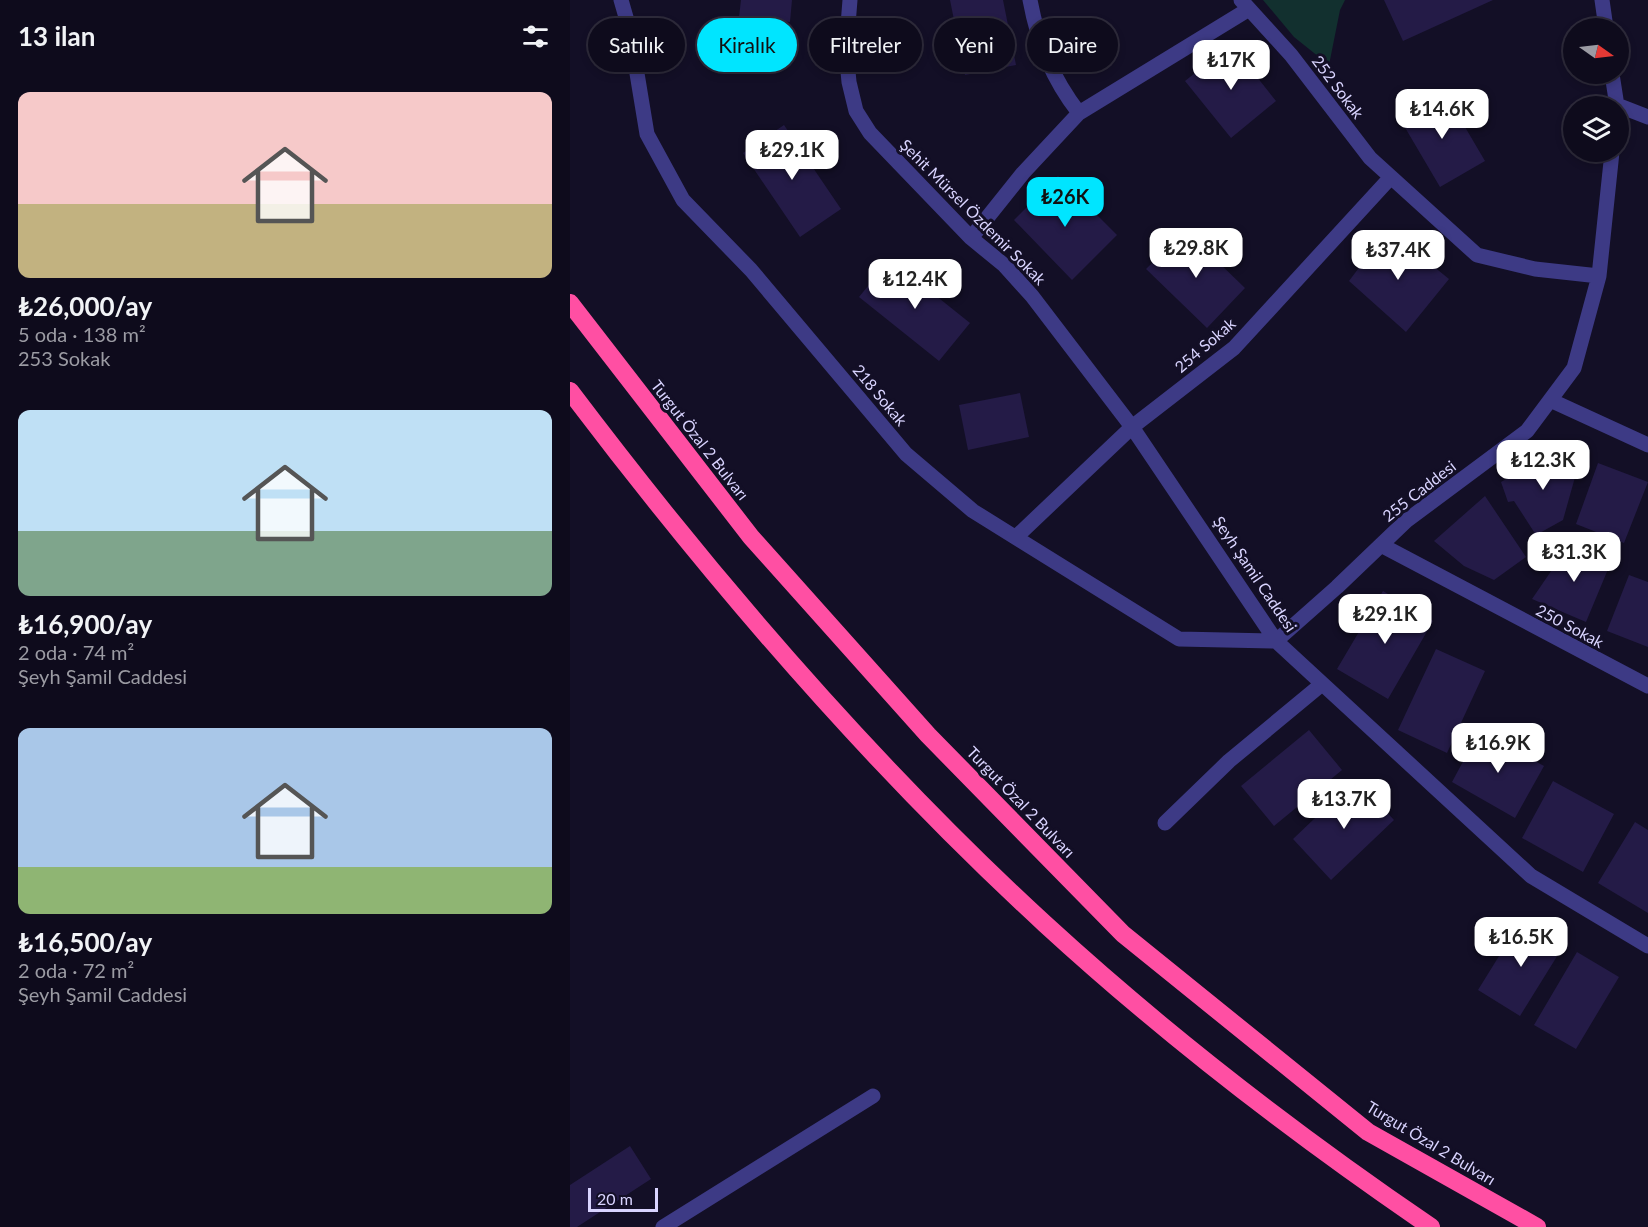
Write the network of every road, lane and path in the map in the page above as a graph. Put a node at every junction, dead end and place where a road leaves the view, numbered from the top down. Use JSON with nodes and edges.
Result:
{"nodes":[{"id":1,"x":621,"y":0,"type":"edge"},
{"id":2,"x":850,"y":0,"type":"edge"},
{"id":3,"x":1030,"y":0,"type":"edge"},
{"id":4,"x":1602,"y":0,"type":"edge"},
{"id":5,"x":1245,"y":4,"type":"edge"},
{"id":6,"x":1605,"y":18,"type":"edge"},
{"id":7,"x":1629,"y":110,"type":"edge"},
{"id":8,"x":1079,"y":113,"type":"junction"},
{"id":9,"x":1648,"y":117,"type":"edge"},
{"id":10,"x":1611,"y":162,"type":"edge"},
{"id":11,"x":1391,"y":177,"type":"junction"},
{"id":12,"x":971,"y":238,"type":"junction"},
{"id":13,"x":1599,"y":276,"type":"junction"},
{"id":14,"x":570,"y":303,"type":"edge"},
{"id":15,"x":570,"y":391,"type":"edge"},
{"id":16,"x":1550,"y":400,"type":"junction"},
{"id":17,"x":1132,"y":427,"type":"junction"},
{"id":18,"x":1648,"y":445,"type":"edge"},
{"id":19,"x":1016,"y":537,"type":"junction"},
{"id":20,"x":1381,"y":545,"type":"junction"},
{"id":21,"x":1276,"y":641,"type":"junction"},
{"id":22,"x":1322,"y":684,"type":"junction"},
{"id":23,"x":1648,"y":686,"type":"edge"},
{"id":24,"x":1165,"y":823,"type":"dead end"},
{"id":25,"x":1648,"y":946,"type":"edge"},
{"id":26,"x":873,"y":1096,"type":"dead end"},
{"id":27,"x":663,"y":1227,"type":"edge"},
{"id":28,"x":1431,"y":1227,"type":"edge"},
{"id":29,"x":1537,"y":1227,"type":"edge"}],
"edges":[{"from":1,"to":19,"type":"street","name":"218 Sokak"},
{"from":2,"to":12,"type":"street","name":"Şehit Mürsel Özdemir Sokak"},
{"from":3,"to":8,"type":"street"},
{"from":4,"to":6,"type":"street"},
{"from":5,"to":8,"type":"street"},
{"from":5,"to":11,"type":"street","name":"252 Sokak"},
{"from":7,"to":9,"type":"street"},
{"from":8,"to":12,"type":"street"},
{"from":10,"to":13,"type":"street","name":"255 Caddesi"},
{"from":11,"to":13,"type":"street","name":"252 Sokak"},
{"from":11,"to":17,"type":"street","name":"254 Sokak"},
{"from":12,"to":17,"type":"street","name":"Şehit Mürsel Özdemir Sokak"},
{"from":13,"to":16,"type":"street","name":"255 Caddesi"},
{"from":14,"to":29,"type":"highway","name":"Turgut Özal 2 Bulvarı"},
{"from":15,"to":28,"type":"highway"},
{"from":16,"to":18,"type":"street"},
{"from":16,"to":20,"type":"street","name":"255 Caddesi"},
{"from":17,"to":19,"type":"street","name":"254 Sokak"},
{"from":17,"to":21,"type":"street","name":"Şeyh Şamil Caddesi"},
{"from":19,"to":21,"type":"street","name":"218 Sokak"},
{"from":20,"to":21,"type":"street","name":"255 Caddesi"},
{"from":20,"to":23,"type":"street","name":"250 Sokak"},
{"from":21,"to":22,"type":"street","name":"Şeyh Şamil Caddesi"},
{"from":22,"to":24,"type":"street"},
{"from":22,"to":25,"type":"street","name":"Şeyh Şamil Caddesi"},
{"from":26,"to":27,"type":"street"}]}
